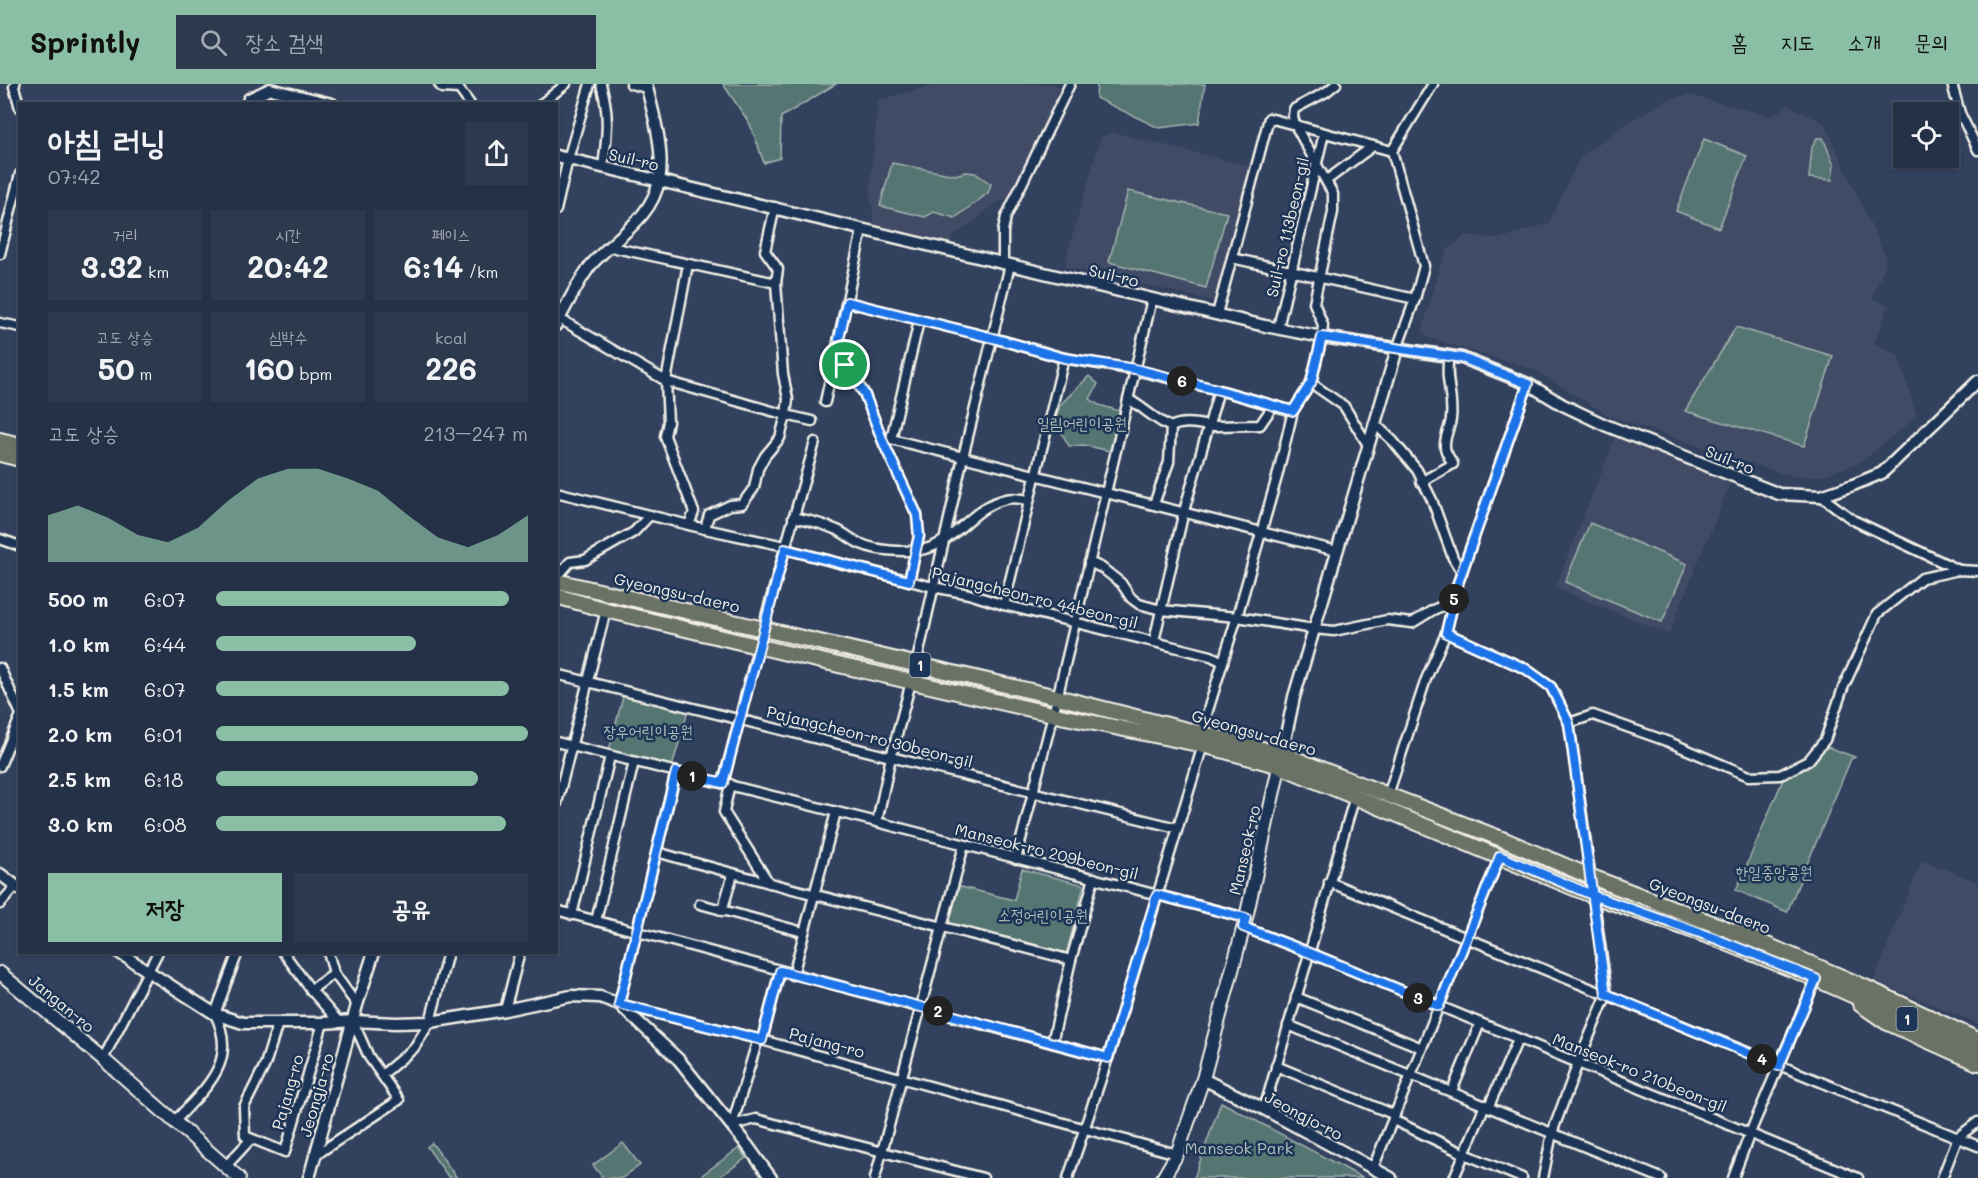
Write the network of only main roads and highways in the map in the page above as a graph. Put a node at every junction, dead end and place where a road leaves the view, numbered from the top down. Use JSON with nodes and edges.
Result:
{"nodes":[{"id":1,"x":0,"y":440,"type":"edge"},
{"id":2,"x":13,"y":452,"type":"edge"},
{"id":3,"x":558,"y":579,"type":"edge"},
{"id":4,"x":558,"y":598,"type":"edge"},
{"id":5,"x":1055,"y":705,"type":"junction"},
{"id":6,"x":1205,"y":742,"type":"junction"},
{"id":7,"x":1281,"y":760,"type":"junction"},
{"id":8,"x":1328,"y":778,"type":"junction"},
{"id":9,"x":1686,"y":914,"type":"junction"},
{"id":10,"x":1651,"y":915,"type":"junction"},
{"id":11,"x":0,"y":973,"type":"edge"},
{"id":12,"x":1849,"y":980,"type":"junction"},
{"id":13,"x":1836,"y":988,"type":"junction"},
{"id":14,"x":1978,"y":1031,"type":"edge"},
{"id":15,"x":1978,"y":1040,"type":"edge"},
{"id":16,"x":1978,"y":1051,"type":"edge"},
{"id":17,"x":1978,"y":1063,"type":"edge"},
{"id":18,"x":239,"y":1178,"type":"edge"},
{"id":19,"x":1163,"y":1178,"type":"edge"}],
"edges":[{"from":1,"to":2,"type":"main road"},
{"from":3,"to":5,"type":"main road","name":"Gyeongsu-daero","number":"1"},
{"from":4,"to":5,"type":"main road","name":"Gyeongsu-daero","number":"1"},
{"from":5,"to":6,"type":"main road","name":"Gyeongsu-daero","number":"1"},
{"from":6,"to":7,"type":"main road","name":"Gyeongsu-daero","number":"1"},
{"from":6,"to":7,"type":"main road","name":"Gyeongsu-daero","number":"1"},
{"from":7,"to":8,"type":"main road","name":"Gyeongsu-daero","number":"1"},
{"from":7,"to":19,"type":"main road","name":"Manseok-ro"},
{"from":8,"to":9,"type":"main road","name":"Gyeongsu-daero","number":"1"},
{"from":8,"to":10,"type":"main road","name":"Gyeongsu-daero","number":"1"},
{"from":9,"to":10,"type":"main road"},
{"from":9,"to":12,"type":"main road","name":"Gyeongsu-daero","number":"1"},
{"from":10,"to":13,"type":"main road","name":"Gyeongsu-daero","number":"1"},
{"from":11,"to":18,"type":"main road","name":"Jangan-ro"},
{"from":12,"to":14,"type":"main road"},
{"from":12,"to":15,"type":"main road","name":"Gyeongsu-daero","number":"1"},
{"from":13,"to":16,"type":"main road","name":"Gyeongsu-daero","number":"1"},
{"from":13,"to":17,"type":"main road"}]}
